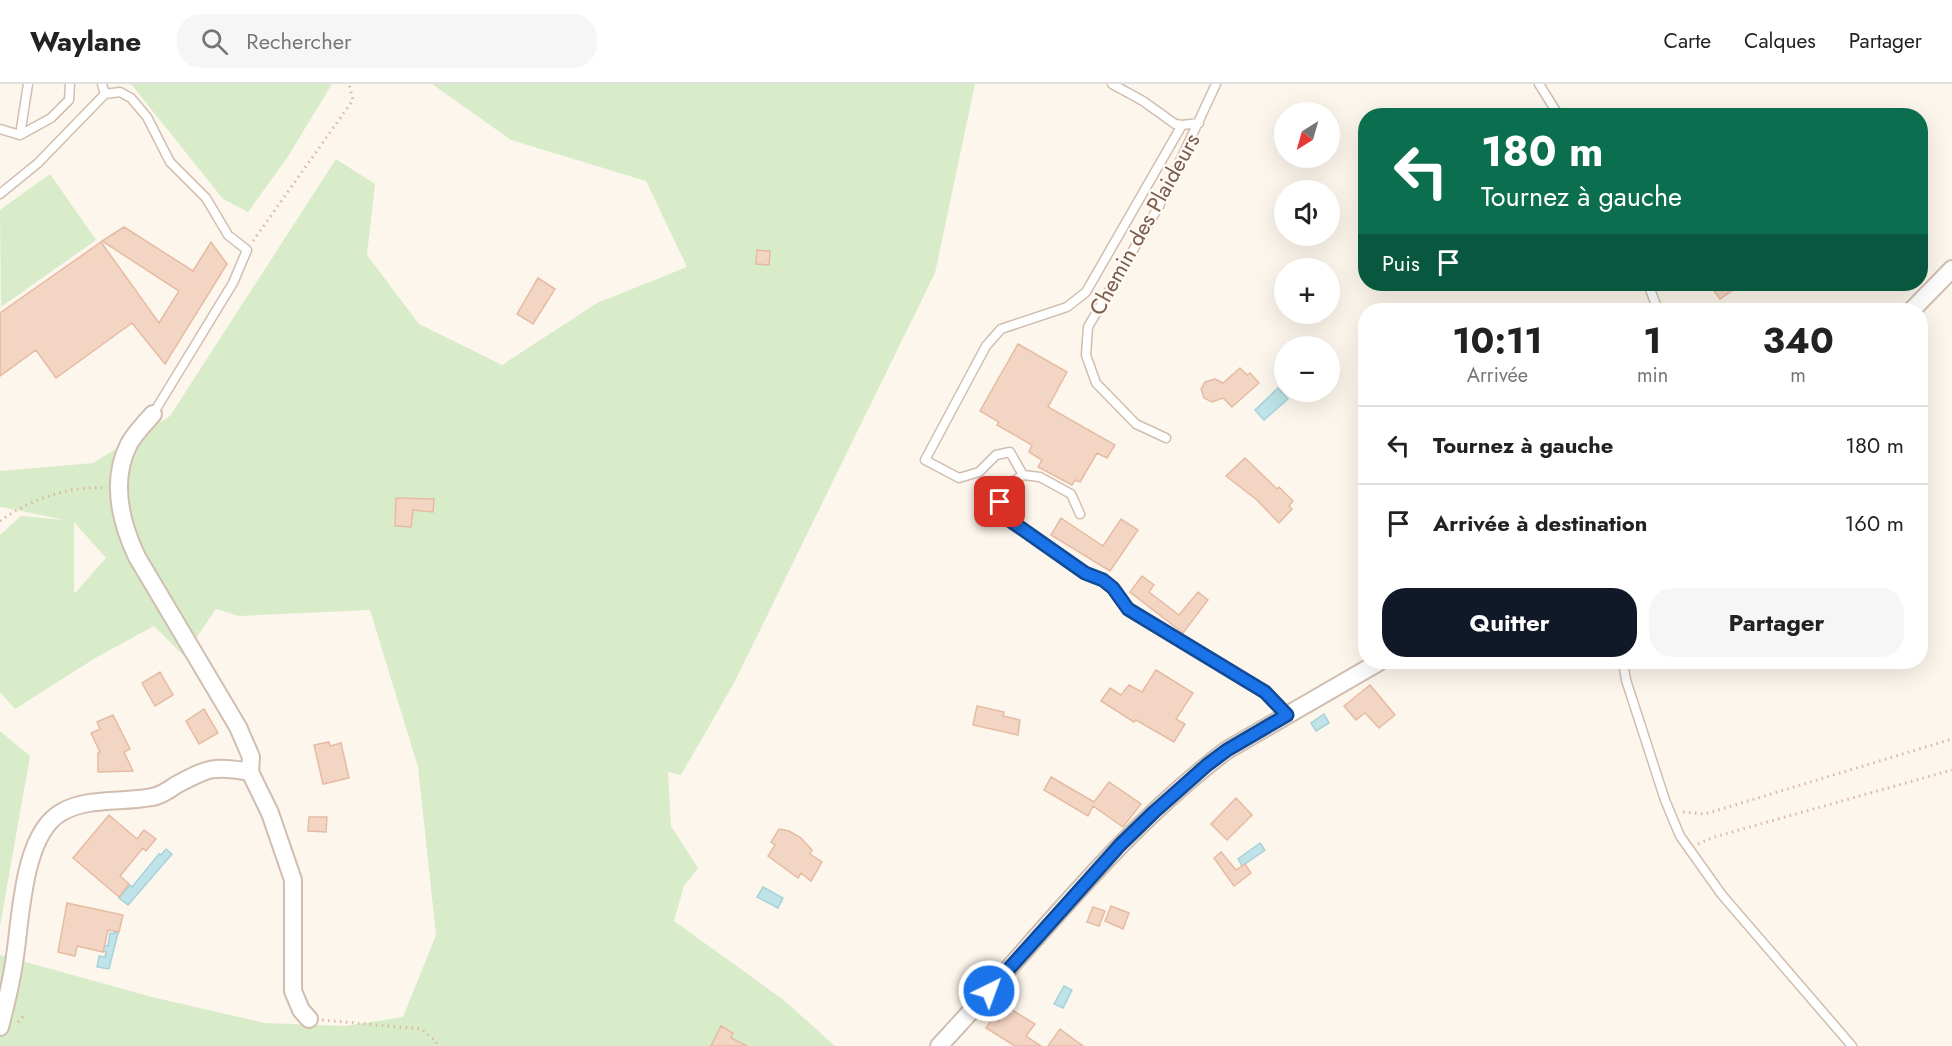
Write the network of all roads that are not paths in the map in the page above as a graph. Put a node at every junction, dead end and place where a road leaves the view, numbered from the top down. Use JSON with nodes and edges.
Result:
{"nodes":[{"id":1,"x":28,"y":84,"type":"edge"},
{"id":2,"x":70,"y":84,"type":"edge"},
{"id":3,"x":102,"y":84,"type":"edge"},
{"id":4,"x":1112,"y":84,"type":"edge"},
{"id":5,"x":1216,"y":84,"type":"edge"},
{"id":6,"x":1539,"y":84,"type":"edge"},
{"id":7,"x":105,"y":94,"type":"junction"},
{"id":8,"x":1554,"y":108,"type":"edge"},
{"id":9,"x":1199,"y":123,"type":"junction"},
{"id":10,"x":1182,"y":125,"type":"junction"},
{"id":11,"x":0,"y":129,"type":"edge"},
{"id":12,"x":20,"y":135,"type":"junction"},
{"id":13,"x":0,"y":194,"type":"edge"},
{"id":14,"x":1952,"y":269,"type":"edge"},
{"id":15,"x":1919,"y":303,"type":"edge"},
{"id":16,"x":153,"y":414,"type":"joint"},
{"id":17,"x":1166,"y":438,"type":"dead end"},
{"id":18,"x":1023,"y":475,"type":"junction"},
{"id":19,"x":1080,"y":514,"type":"dead end"},
{"id":20,"x":1367,"y":669,"type":"edge"},
{"id":21,"x":1624,"y":669,"type":"edge"},
{"id":22,"x":1287,"y":715,"type":"junction"},
{"id":23,"x":250,"y":772,"type":"junction"},
{"id":24,"x":309,"y":1019,"type":"road end"},
{"id":25,"x":0,"y":1027,"type":"edge"},
{"id":26,"x":939,"y":1046,"type":"edge"},
{"id":27,"x":1852,"y":1046,"type":"edge"}],
"edges":[{"from":1,"to":12,"type":"lane"},
{"from":2,"to":12,"type":"lane"},
{"from":3,"to":7,"type":"lane"},
{"from":4,"to":10,"type":"lane"},
{"from":5,"to":9,"type":"lane","name":"Chemin des Plaideurs"},
{"from":6,"to":8,"type":"lane"},
{"from":7,"to":13,"type":"lane"},
{"from":7,"to":16,"type":"lane"},
{"from":9,"to":10,"type":"lane"},
{"from":9,"to":17,"type":"lane","name":"Chemin des Plaideurs"},
{"from":10,"to":18,"type":"lane"},
{"from":11,"to":12,"type":"lane"},
{"from":14,"to":15,"type":"street"},
{"from":16,"to":23,"type":"street"},
{"from":18,"to":19,"type":"lane"},
{"from":18,"to":22,"type":"lane"},
{"from":20,"to":22,"type":"street"},
{"from":21,"to":27,"type":"lane"},
{"from":22,"to":26,"type":"street"},
{"from":23,"to":24,"type":"street"},
{"from":23,"to":25,"type":"street"}]}
